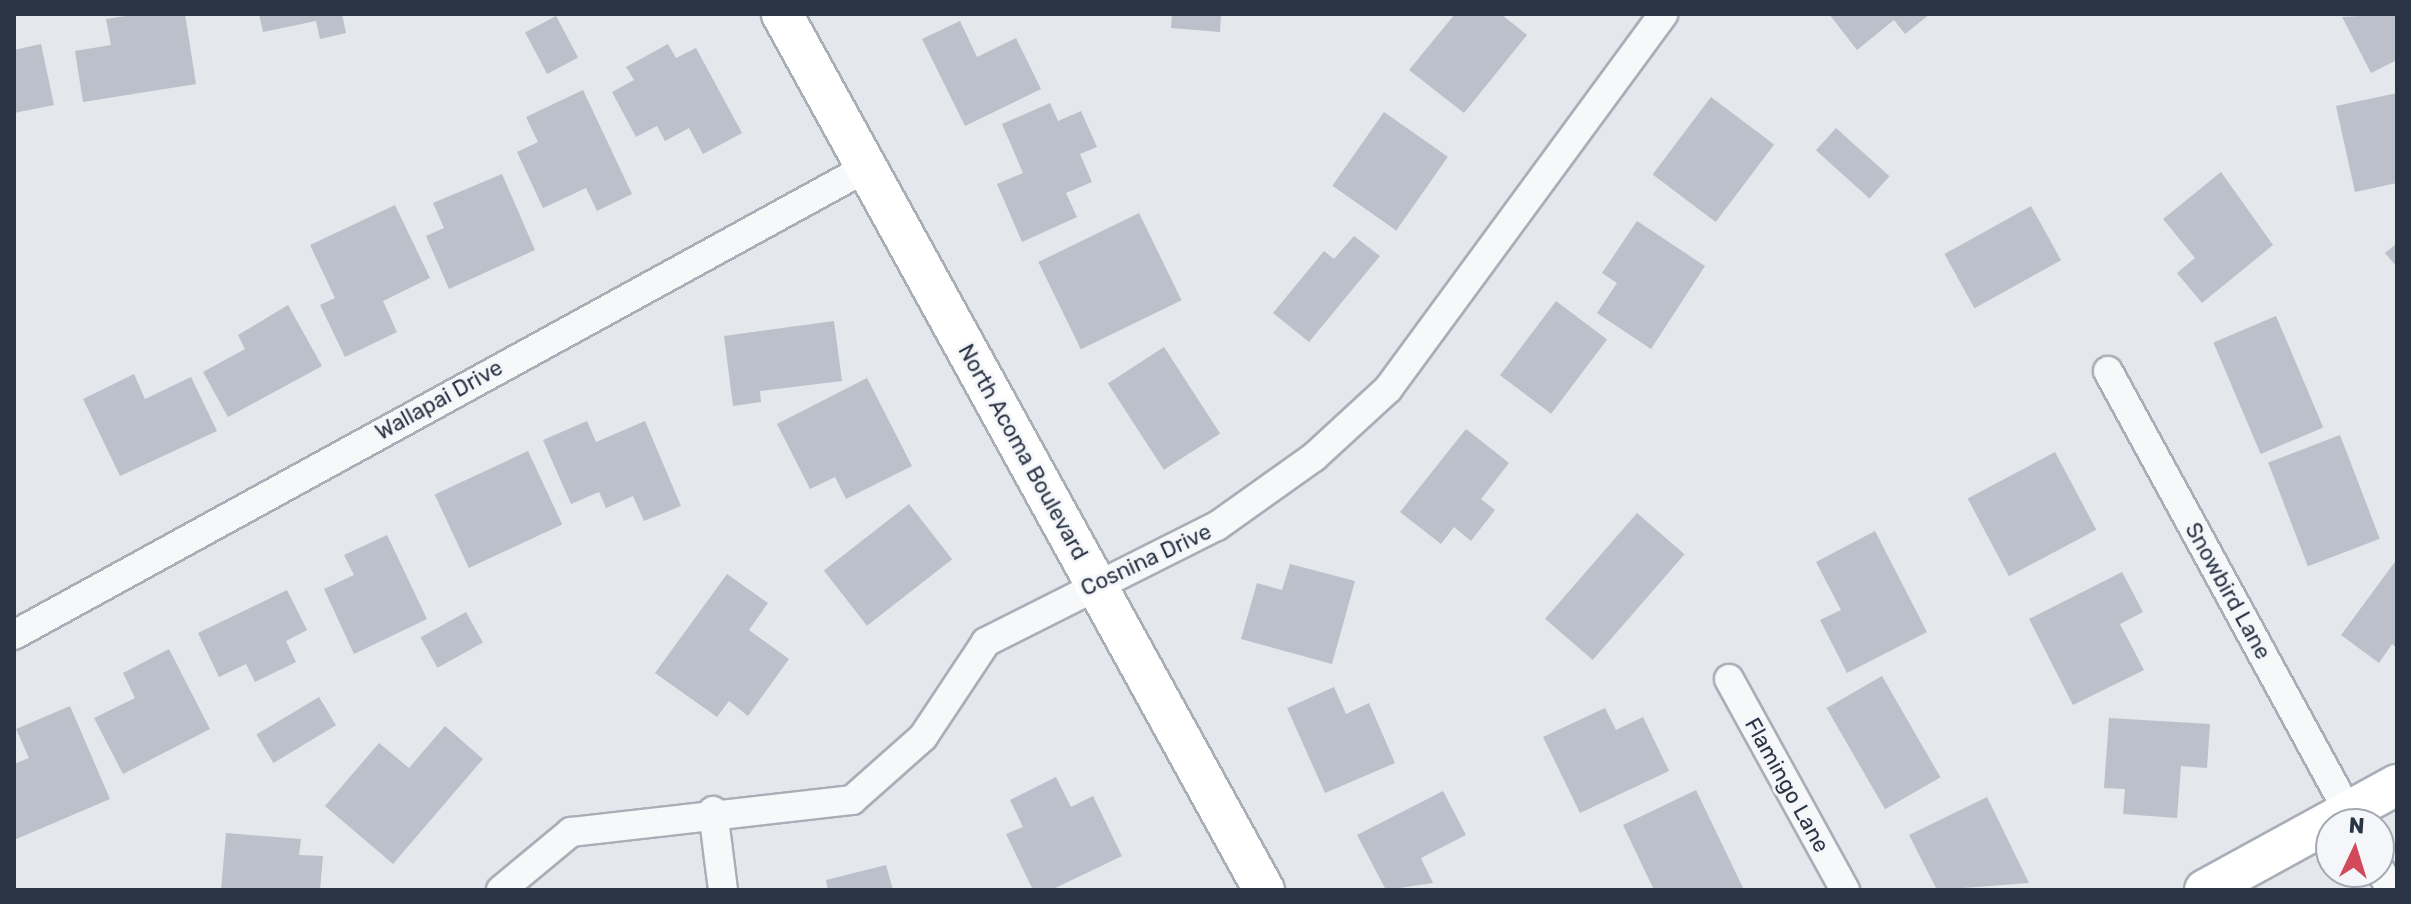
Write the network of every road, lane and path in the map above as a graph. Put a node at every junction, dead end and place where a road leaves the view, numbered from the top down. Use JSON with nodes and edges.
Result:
{"nodes":[{"id":1,"x":782,"y":14,"type":"edge"},
{"id":2,"x":1663,"y":14,"type":"edge"},
{"id":3,"x":866,"y":168,"type":"junction"},
{"id":4,"x":2108,"y":371,"type":"dead end"},
{"id":5,"x":1095,"y":582,"type":"junction"},
{"id":6,"x":14,"y":635,"type":"edge"},
{"id":7,"x":1729,"y":679,"type":"dead end"},
{"id":8,"x":2397,"y":785,"type":"edge"},
{"id":9,"x":2347,"y":808,"type":"edge"},
{"id":10,"x":2366,"y":808,"type":"edge"},
{"id":11,"x":713,"y":811,"type":"junction"},
{"id":12,"x":2315,"y":836,"type":"edge"},
{"id":13,"x":501,"y":890,"type":"edge"},
{"id":14,"x":723,"y":890,"type":"edge"},
{"id":15,"x":1264,"y":890,"type":"edge"},
{"id":16,"x":1845,"y":890,"type":"edge"},
{"id":17,"x":2205,"y":890,"type":"edge"}],
"edges":[{"from":1,"to":3,"type":"main road","name":"North Acoma Boulevard"},
{"from":2,"to":5,"type":"street","name":"Cosnina Drive"},
{"from":3,"to":5,"type":"main road","name":"North Acoma Boulevard"},
{"from":3,"to":6,"type":"street","name":"Wallapai Drive"},
{"from":4,"to":9,"type":"street","name":"Snowbird Lane"},
{"from":5,"to":11,"type":"street","name":"Cosnina Drive"},
{"from":5,"to":15,"type":"main road","name":"North Acoma Boulevard"},
{"from":7,"to":16,"type":"street","name":"Flamingo Lane"},
{"from":8,"to":10,"type":"main road"},
{"from":11,"to":13,"type":"street","name":"Cosnina Drive"},
{"from":11,"to":14,"type":"street"},
{"from":12,"to":17,"type":"main road"}]}
